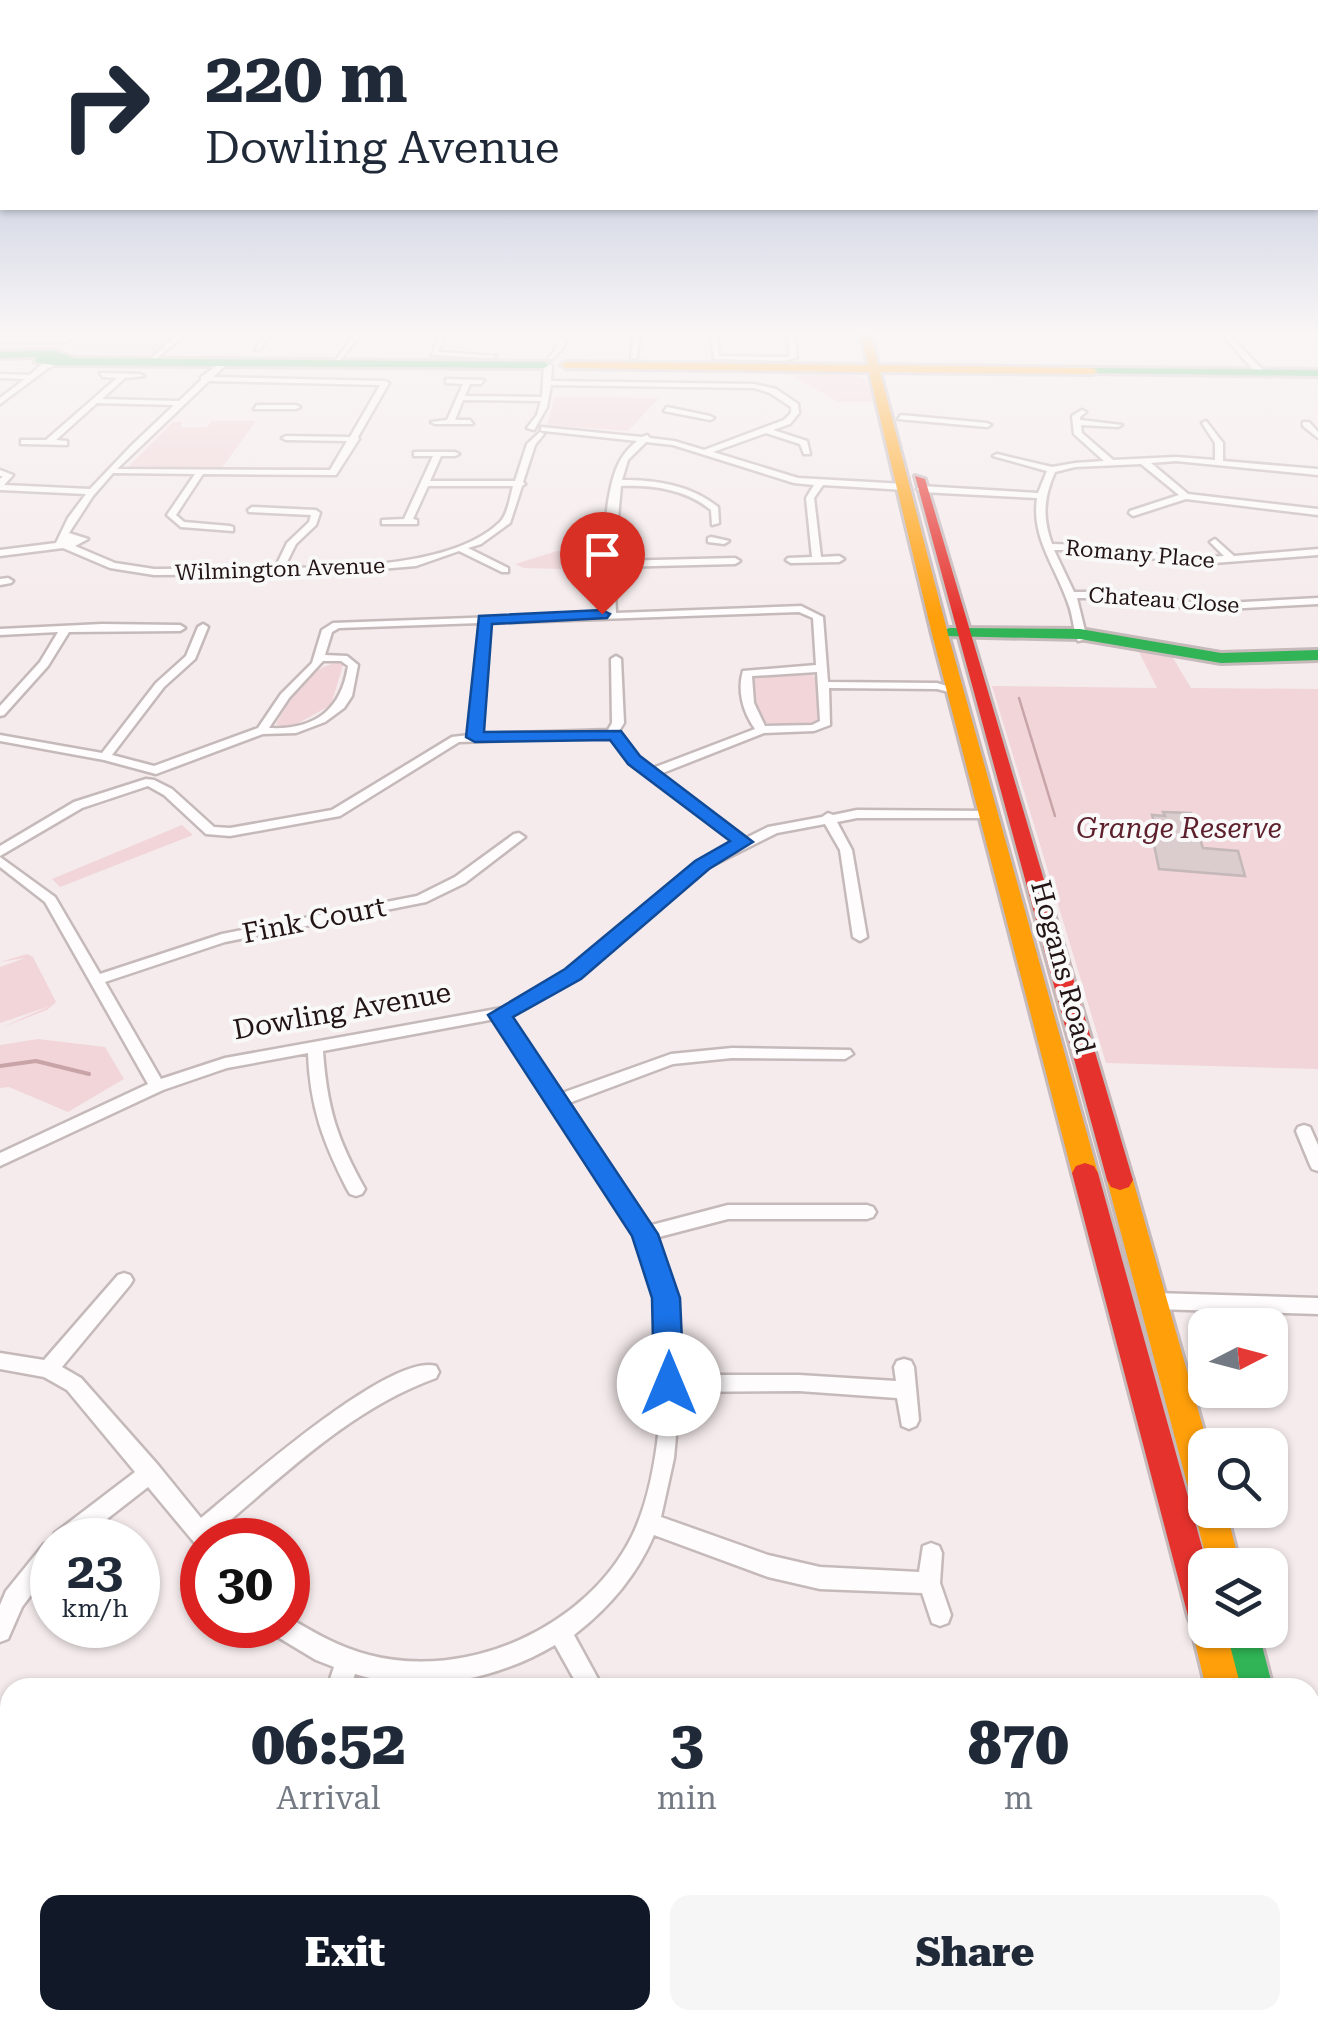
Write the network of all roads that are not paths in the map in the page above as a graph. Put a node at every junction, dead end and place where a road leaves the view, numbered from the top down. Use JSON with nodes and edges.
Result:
{"nodes":[{"id":1,"x":65,"y":428,"type":"edge"},
{"id":2,"x":157,"y":428,"type":"edge"},
{"id":3,"x":360,"y":428,"type":"edge"},
{"id":4,"x":771,"y":428,"type":"edge"},
{"id":5,"x":893,"y":428,"type":"edge"},
{"id":6,"x":902,"y":428,"type":"edge"},
{"id":7,"x":1077,"y":428,"type":"edge"},
{"id":8,"x":1209,"y":428,"type":"edge"},
{"id":9,"x":542,"y":429,"type":"junction"},
{"id":10,"x":766,"y":430,"type":"junction"},
{"id":11,"x":530,"y":435,"type":"junction"},
{"id":12,"x":286,"y":438,"type":"dead end"},
{"id":13,"x":647,"y":438,"type":"junction"},
{"id":14,"x":354,"y":439,"type":"junction"},
{"id":15,"x":24,"y":442,"type":"dead end"},
{"id":16,"x":48,"y":443,"type":"junction"},
{"id":17,"x":64,"y":443,"type":"dead end"},
{"id":18,"x":808,"y":445,"type":"dead end"},
{"id":19,"x":708,"y":451,"type":"junction"},
{"id":20,"x":417,"y":454,"type":"dead end"},
{"id":21,"x":438,"y":454,"type":"junction"},
{"id":22,"x":455,"y":454,"type":"dead end"},
{"id":23,"x":997,"y":456,"type":"dead end"},
{"id":24,"x":1142,"y":460,"type":"junction"},
{"id":25,"x":1219,"y":461,"type":"junction"},
{"id":26,"x":1110,"y":462,"type":"junction"},
{"id":27,"x":1052,"y":470,"type":"junction"},
{"id":28,"x":113,"y":472,"type":"junction"},
{"id":29,"x":200,"y":472,"type":"junction"},
{"id":30,"x":1318,"y":472,"type":"edge"},
{"id":31,"x":0,"y":483,"type":"edge"},
{"id":32,"x":425,"y":483,"type":"junction"},
{"id":33,"x":619,"y":483,"type":"junction"},
{"id":34,"x":521,"y":484,"type":"junction"},
{"id":35,"x":818,"y":484,"type":"junction"},
{"id":36,"x":911,"y":489,"type":"junction"},
{"id":37,"x":92,"y":492,"type":"junction"},
{"id":38,"x":1044,"y":496,"type":"junction"},
{"id":39,"x":1185,"y":496,"type":"junction"},
{"id":40,"x":252,"y":510,"type":"dead end"},
{"id":41,"x":1318,"y":512,"type":"edge"},
{"id":42,"x":1133,"y":513,"type":"dead end"},
{"id":43,"x":385,"y":522,"type":"dead end"},
{"id":44,"x":715,"y":523,"type":"dead end"},
{"id":45,"x":70,"y":524,"type":"junction"},
{"id":46,"x":230,"y":529,"type":"dead end"},
{"id":47,"x":717,"y":541,"type":"dead end"},
{"id":48,"x":63,"y":542,"type":"junction"},
{"id":49,"x":1215,"y":542,"type":"dead end"},
{"id":50,"x":81,"y":543,"type":"junction"},
{"id":51,"x":1047,"y":547,"type":"junction"},
{"id":52,"x":462,"y":550,"type":"junction"},
{"id":53,"x":1318,"y":552,"type":"edge"},
{"id":54,"x":0,"y":553,"type":"edge"},
{"id":55,"x":840,"y":559,"type":"dead end"},
{"id":56,"x":791,"y":560,"type":"dead end"},
{"id":57,"x":818,"y":560,"type":"junction"},
{"id":58,"x":1233,"y":560,"type":"junction"},
{"id":59,"x":716,"y":562,"type":"junction"},
{"id":60,"x":735,"y":562,"type":"dead end"},
{"id":61,"x":608,"y":564,"type":"junction"},
{"id":62,"x":505,"y":570,"type":"dead end"},
{"id":63,"x":278,"y":571,"type":"junction"},
{"id":64,"x":1070,"y":594,"type":"junction"},
{"id":65,"x":1318,"y":601,"type":"edge"},
{"id":66,"x":610,"y":614,"type":"junction"},
{"id":67,"x":484,"y":620,"type":"junction"},
{"id":68,"x":223,"y":626,"type":"dead end"},
{"id":69,"x":203,"y":627,"type":"junction"},
{"id":70,"x":64,"y":630,"type":"junction"},
{"id":71,"x":0,"y":632,"type":"edge"},
{"id":72,"x":955,"y":635,"type":"junction"},
{"id":73,"x":1081,"y":636,"type":"junction"},
{"id":74,"x":1318,"y":655,"type":"edge"},
{"id":75,"x":318,"y":658,"type":"junction"},
{"id":76,"x":616,"y":660,"type":"dead end"},
{"id":77,"x":822,"y":677,"type":"junction"},
{"id":78,"x":955,"y":684,"type":"junction"},
{"id":79,"x":0,"y":714,"type":"edge"},
{"id":80,"x":262,"y":730,"type":"junction"},
{"id":81,"x":762,"y":730,"type":"junction"},
{"id":82,"x":612,"y":734,"type":"junction"},
{"id":83,"x":475,"y":737,"type":"junction"},
{"id":84,"x":0,"y":738,"type":"edge"},
{"id":85,"x":105,"y":756,"type":"junction"},
{"id":86,"x":651,"y":773,"type":"junction"},
{"id":87,"x":151,"y":777,"type":"junction"},
{"id":88,"x":1003,"y":816,"type":"junction"},
{"id":89,"x":828,"y":817,"type":"junction"},
{"id":90,"x":519,"y":837,"type":"dead end"},
{"id":91,"x":744,"y":842,"type":"junction"},
{"id":92,"x":1013,"y":851,"type":"junction"},
{"id":93,"x":0,"y":852,"type":"edge"},
{"id":94,"x":0,"y":861,"type":"edge"},
{"id":95,"x":860,"y":937,"type":"dead end"},
{"id":96,"x":97,"y":980,"type":"junction"},
{"id":97,"x":500,"y":1015,"type":"junction"},
{"id":98,"x":315,"y":1047,"type":"junction"},
{"id":99,"x":845,"y":1054,"type":"dead end"},
{"id":100,"x":157,"y":1086,"type":"junction"},
{"id":101,"x":559,"y":1100,"type":"junction"},
{"id":102,"x":1304,"y":1131,"type":"dead end"},
{"id":103,"x":0,"y":1160,"type":"edge"},
{"id":104,"x":1318,"y":1164,"type":"edge"},
{"id":105,"x":356,"y":1189,"type":"dead end"},
{"id":106,"x":866,"y":1212,"type":"dead end"},
{"id":107,"x":645,"y":1234,"type":"junction"},
{"id":108,"x":124,"y":1280,"type":"dead end"},
{"id":109,"x":1122,"y":1300,"type":"junction"},
{"id":110,"x":1156,"y":1301,"type":"junction"},
{"id":111,"x":1318,"y":1306,"type":"edge"},
{"id":112,"x":0,"y":1361,"type":"edge"},
{"id":113,"x":904,"y":1367,"type":"dead end"},
{"id":114,"x":48,"y":1369,"type":"junction"},
{"id":115,"x":429,"y":1372,"type":"dead end"},
{"id":116,"x":669,"y":1384,"type":"junction"},
{"id":117,"x":906,"y":1390,"type":"junction"},
{"id":118,"x":910,"y":1420,"type":"dead end"},
{"id":119,"x":1189,"y":1428,"type":"edge"},
{"id":120,"x":152,"y":1472,"type":"junction"},
{"id":121,"x":92,"y":1518,"type":"edge"},
{"id":122,"x":189,"y":1518,"type":"edge"},
{"id":123,"x":225,"y":1518,"type":"edge"},
{"id":124,"x":650,"y":1522,"type":"junction"},
{"id":125,"x":1188,"y":1551,"type":"edge"},
{"id":126,"x":932,"y":1553,"type":"dead end"},
{"id":127,"x":30,"y":1579,"type":"edge"},
{"id":128,"x":929,"y":1583,"type":"junction"},
{"id":129,"x":940,"y":1615,"type":"dead end"},
{"id":130,"x":558,"y":1630,"type":"junction"},
{"id":131,"x":0,"y":1631,"type":"edge"},
{"id":132,"x":310,"y":1647,"type":"edge"},
{"id":133,"x":1213,"y":1648,"type":"edge"},
{"id":134,"x":1246,"y":1648,"type":"edge"},
{"id":135,"x":347,"y":1664,"type":"junction"},
{"id":136,"x":342,"y":1678,"type":"edge"},
{"id":137,"x":586,"y":1678,"type":"edge"},
{"id":138,"x":1221,"y":1678,"type":"edge"},
{"id":139,"x":1254,"y":1678,"type":"edge"}],
"edges":[{"from":1,"to":16,"type":"street"},
{"from":2,"to":28,"type":"street"},
{"from":3,"to":14,"type":"street"},
{"from":4,"to":10,"type":"street"},
{"from":5,"to":36,"type":"street","name":"Hogans Road"},
{"from":6,"to":36,"type":"street","name":"Hogans Road"},
{"from":7,"to":26,"type":"street"},
{"from":8,"to":25,"type":"street"},
{"from":9,"to":11,"type":"street","name":"Wilmington Avenue"},
{"from":9,"to":11,"type":"street"},
{"from":9,"to":13,"type":"street"},
{"from":10,"to":18,"type":"street"},
{"from":10,"to":19,"type":"street"},
{"from":11,"to":34,"type":"street","name":"Wilmington Avenue"},
{"from":12,"to":14,"type":"street"},
{"from":13,"to":19,"type":"street"},
{"from":13,"to":33,"type":"street"},
{"from":14,"to":29,"type":"street"},
{"from":15,"to":16,"type":"street"},
{"from":16,"to":17,"type":"street"},
{"from":19,"to":35,"type":"street"},
{"from":20,"to":21,"type":"street"},
{"from":21,"to":22,"type":"street"},
{"from":21,"to":32,"type":"street"},
{"from":23,"to":27,"type":"street"},
{"from":24,"to":25,"type":"street"},
{"from":24,"to":26,"type":"street"},
{"from":24,"to":39,"type":"street"},
{"from":25,"to":30,"type":"street"},
{"from":26,"to":27,"type":"street"},
{"from":27,"to":38,"type":"street"},
{"from":28,"to":29,"type":"street"},
{"from":28,"to":37,"type":"street"},
{"from":29,"to":46,"type":"street"},
{"from":31,"to":37,"type":"street"},
{"from":32,"to":34,"type":"street"},
{"from":32,"to":43,"type":"street"},
{"from":33,"to":44,"type":"street"},
{"from":33,"to":61,"type":"street"},
{"from":34,"to":52,"type":"street","name":"Wilmington Avenue"},
{"from":35,"to":36,"type":"street"},
{"from":35,"to":57,"type":"street"},
{"from":36,"to":38,"type":"street"},
{"from":36,"to":72,"type":"street","name":"Hogans Road"},
{"from":37,"to":45,"type":"street"},
{"from":38,"to":51,"type":"street"},
{"from":39,"to":41,"type":"street"},
{"from":39,"to":42,"type":"street"},
{"from":40,"to":63,"type":"street"},
{"from":45,"to":48,"type":"street"},
{"from":45,"to":50,"type":"street"},
{"from":47,"to":59,"type":"street"},
{"from":48,"to":50,"type":"street","name":"Wilmington Avenue"},
{"from":48,"to":50,"type":"street"},
{"from":48,"to":54,"type":"street"},
{"from":49,"to":58,"type":"street","name":"Romany Place"},
{"from":50,"to":63,"type":"street","name":"Wilmington Avenue"},
{"from":51,"to":58,"type":"street","name":"Romany Place"},
{"from":51,"to":64,"type":"street"},
{"from":52,"to":62,"type":"street"},
{"from":52,"to":63,"type":"street","name":"Wilmington Avenue"},
{"from":53,"to":58,"type":"street","name":"Romany Place"},
{"from":55,"to":57,"type":"street"},
{"from":56,"to":57,"type":"street"},
{"from":59,"to":60,"type":"street"},
{"from":59,"to":61,"type":"street"},
{"from":61,"to":66,"type":"street"},
{"from":64,"to":65,"type":"street","name":"Chateau Close"},
{"from":64,"to":73,"type":"street"},
{"from":66,"to":67,"type":"street"},
{"from":66,"to":77,"type":"street"},
{"from":67,"to":75,"type":"street"},
{"from":67,"to":83,"type":"street"},
{"from":68,"to":69,"type":"street"},
{"from":69,"to":70,"type":"street"},
{"from":69,"to":85,"type":"street"},
{"from":70,"to":71,"type":"street"},
{"from":70,"to":79,"type":"street"},
{"from":72,"to":73,"type":"street"},
{"from":72,"to":78,"type":"street","name":"Hogans Road"},
{"from":72,"to":88,"type":"street","name":"Hogans Road"},
{"from":73,"to":74,"type":"street"},
{"from":75,"to":80,"type":"street"},
{"from":75,"to":80,"type":"street"},
{"from":76,"to":82,"type":"street"},
{"from":77,"to":78,"type":"street"},
{"from":77,"to":81,"type":"street"},
{"from":77,"to":81,"type":"street"},
{"from":78,"to":88,"type":"street","name":"Hogans Road"},
{"from":80,"to":87,"type":"street"},
{"from":81,"to":86,"type":"street"},
{"from":82,"to":83,"type":"street"},
{"from":82,"to":86,"type":"street"},
{"from":83,"to":87,"type":"street"},
{"from":84,"to":85,"type":"street"},
{"from":85,"to":87,"type":"street"},
{"from":86,"to":91,"type":"street"},
{"from":87,"to":93,"type":"street"},
{"from":88,"to":89,"type":"street","name":"Dowling Avenue"},
{"from":88,"to":92,"type":"street","name":"Hogans Road"},
{"from":89,"to":91,"type":"street","name":"Dowling Avenue"},
{"from":89,"to":95,"type":"street"},
{"from":90,"to":96,"type":"street","name":"Fink Court"},
{"from":91,"to":97,"type":"street","name":"Dowling Avenue"},
{"from":92,"to":109,"type":"street","name":"Hogans Road"},
{"from":92,"to":110,"type":"street","name":"Hogans Road"},
{"from":94,"to":96,"type":"street"},
{"from":96,"to":100,"type":"street"},
{"from":97,"to":98,"type":"street","name":"Dowling Avenue"},
{"from":97,"to":101,"type":"street"},
{"from":98,"to":100,"type":"street","name":"Dowling Avenue"},
{"from":98,"to":105,"type":"street"},
{"from":99,"to":101,"type":"street"},
{"from":100,"to":103,"type":"street","name":"Dowling Avenue"},
{"from":101,"to":107,"type":"street"},
{"from":102,"to":104,"type":"street"},
{"from":106,"to":107,"type":"street"},
{"from":107,"to":116,"type":"street"},
{"from":108,"to":114,"type":"street"},
{"from":109,"to":110,"type":"street"},
{"from":109,"to":125,"type":"street","name":"Hogans Road"},
{"from":110,"to":111,"type":"street"},
{"from":110,"to":119,"type":"street","name":"Hogans Road"},
{"from":112,"to":114,"type":"street"},
{"from":113,"to":117,"type":"street"},
{"from":114,"to":120,"type":"street"},
{"from":115,"to":123,"type":"street"},
{"from":116,"to":117,"type":"street"},
{"from":116,"to":124,"type":"street"},
{"from":117,"to":118,"type":"street"},
{"from":120,"to":121,"type":"street"},
{"from":120,"to":122,"type":"street"},
{"from":124,"to":128,"type":"street"},
{"from":124,"to":130,"type":"street"},
{"from":126,"to":128,"type":"street"},
{"from":127,"to":131,"type":"street"},
{"from":128,"to":129,"type":"street"},
{"from":130,"to":135,"type":"street"},
{"from":130,"to":137,"type":"street"},
{"from":132,"to":135,"type":"street"},
{"from":133,"to":138,"type":"street"},
{"from":134,"to":139,"type":"street"},
{"from":135,"to":136,"type":"street"}]}
